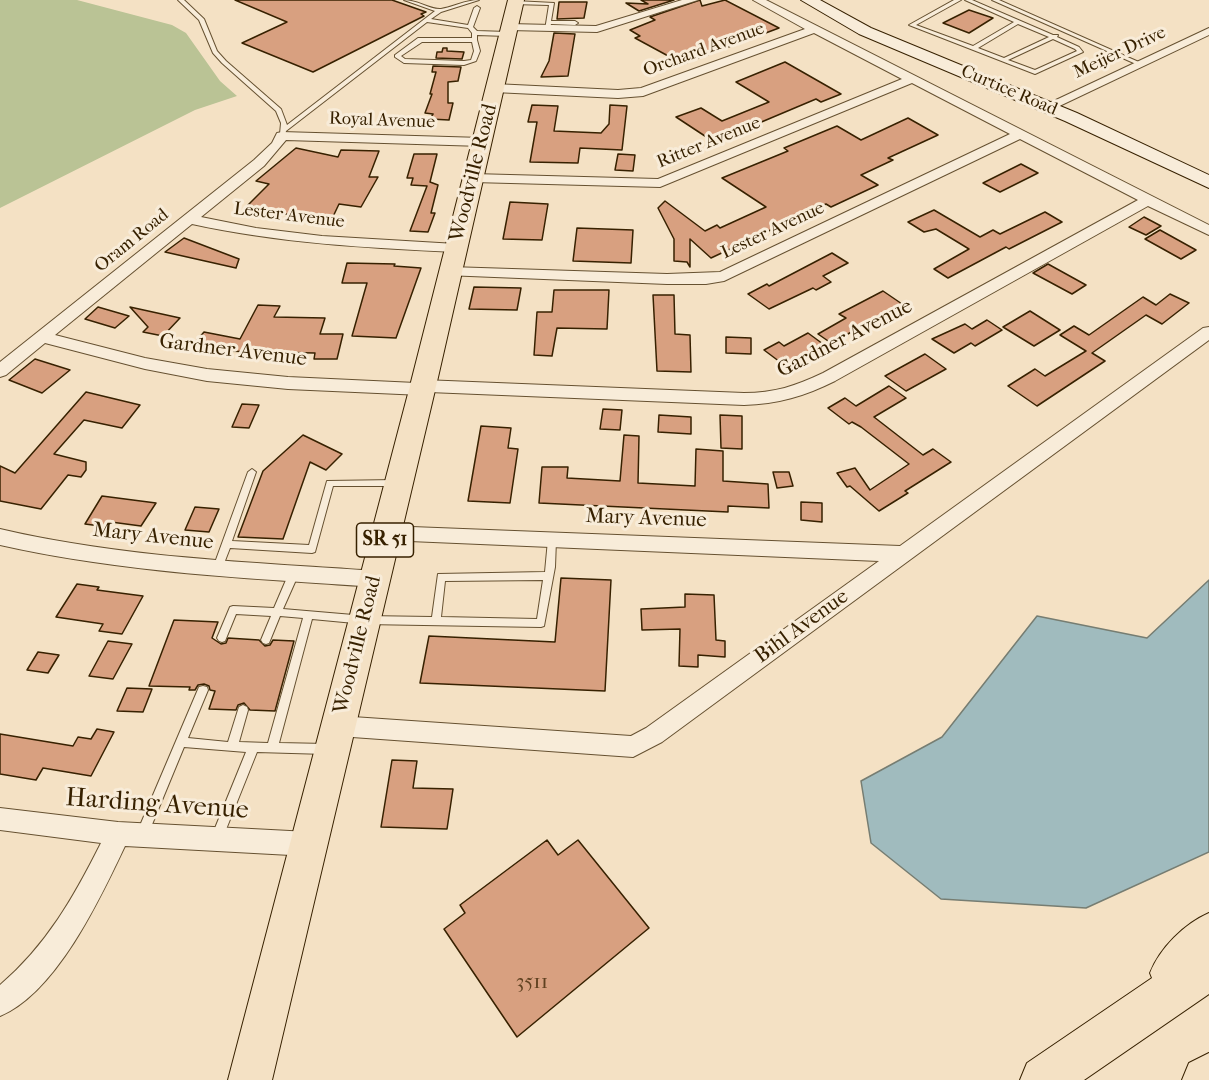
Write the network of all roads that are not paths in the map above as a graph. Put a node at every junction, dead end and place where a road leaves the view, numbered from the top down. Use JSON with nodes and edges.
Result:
{"nodes":[{"id":1,"x":181,"y":0,"type":"edge"},
{"id":2,"x":198,"y":0,"type":"edge"},
{"id":3,"x":407,"y":0,"type":"edge"},
{"id":4,"x":693,"y":0,"type":"edge"},
{"id":5,"x":758,"y":0,"type":"edge"},
{"id":6,"x":809,"y":0,"type":"edge"},
{"id":7,"x":958,"y":0,"type":"edge"},
{"id":8,"x":968,"y":0,"type":"edge"},
{"id":9,"x":995,"y":0,"type":"edge"},
{"id":10,"x":473,"y":1,"type":"edge"},
{"id":11,"x":188,"y":5,"type":"junction"},
{"id":12,"x":477,"y":8,"type":"dead end"},
{"id":13,"x":439,"y":11,"type":"junction"},
{"id":14,"x":512,"y":16,"type":"edge"},
{"id":15,"x":426,"y":21,"type":"junction"},
{"id":16,"x":1018,"y":22,"type":"junction"},
{"id":17,"x":575,"y":23,"type":"dead end"},
{"id":18,"x":547,"y":26,"type":"junction"},
{"id":19,"x":471,"y":27,"type":"junction"},
{"id":20,"x":815,"y":29,"type":"junction"},
{"id":21,"x":1067,"y":31,"type":"junction"},
{"id":22,"x":1209,"y":31,"type":"edge"},
{"id":23,"x":475,"y":33,"type":"junction"},
{"id":24,"x":1053,"y":38,"type":"junction"},
{"id":25,"x":400,"y":40,"type":"junction"},
{"id":26,"x":421,"y":40,"type":"junction"},
{"id":27,"x":474,"y":40,"type":"junction"},
{"id":28,"x":1186,"y":42,"type":"junction"},
{"id":29,"x":974,"y":48,"type":"junction"},
{"id":30,"x":1202,"y":48,"type":"dead end"},
{"id":31,"x":1004,"y":60,"type":"junction"},
{"id":32,"x":1138,"y":63,"type":"junction"},
{"id":33,"x":912,"y":79,"type":"junction"},
{"id":34,"x":494,"y":88,"type":"junction"},
{"id":35,"x":1047,"y":107,"type":"junction"},
{"id":36,"x":283,"y":133,"type":"junction"},
{"id":37,"x":1021,"y":134,"type":"junction"},
{"id":38,"x":482,"y":141,"type":"junction"},
{"id":39,"x":473,"y":178,"type":"junction"},
{"id":40,"x":1209,"y":182,"type":"edge"},
{"id":41,"x":1148,"y":200,"type":"junction"},
{"id":42,"x":190,"y":219,"type":"junction"},
{"id":43,"x":1209,"y":231,"type":"edge"},
{"id":44,"x":453,"y":260,"type":"junction"},
{"id":45,"x":1209,"y":332,"type":"edge"},
{"id":46,"x":42,"y":337,"type":"junction"},
{"id":47,"x":0,"y":371,"type":"edge"},
{"id":48,"x":423,"y":388,"type":"junction"},
{"id":49,"x":252,"y":472,"type":"dead end"},
{"id":50,"x":399,"y":483,"type":"junction"},
{"id":51,"x":386,"y":533,"type":"junction"},
{"id":52,"x":0,"y":537,"type":"edge"},
{"id":53,"x":552,"y":540,"type":"junction"},
{"id":54,"x":227,"y":544,"type":"junction"},
{"id":55,"x":904,"y":554,"type":"junction"},
{"id":56,"x":218,"y":568,"type":"junction"},
{"id":57,"x":294,"y":573,"type":"junction"},
{"id":58,"x":548,"y":576,"type":"junction"},
{"id":59,"x":375,"y":579,"type":"junction"},
{"id":60,"x":277,"y":612,"type":"junction"},
{"id":61,"x":309,"y":614,"type":"junction"},
{"id":62,"x":364,"y":620,"type":"junction"},
{"id":63,"x":436,"y":621,"type":"junction"},
{"id":64,"x":222,"y":638,"type":"dead end"},
{"id":65,"x":266,"y":640,"type":"dead end"},
{"id":66,"x":203,"y":690,"type":"dead end"},
{"id":67,"x":243,"y":710,"type":"dead end"},
{"id":68,"x":335,"y":738,"type":"junction"},
{"id":69,"x":181,"y":742,"type":"junction"},
{"id":70,"x":232,"y":747,"type":"junction"},
{"id":71,"x":253,"y":748,"type":"junction"},
{"id":72,"x":272,"y":748,"type":"junction"},
{"id":73,"x":0,"y":819,"type":"edge"},
{"id":74,"x":130,"y":834,"type":"junction"},
{"id":75,"x":217,"y":839,"type":"junction"},
{"id":76,"x":309,"y":844,"type":"junction"},
{"id":77,"x":1209,"y":935,"type":"edge"},
{"id":78,"x":1209,"y":964,"type":"edge"},
{"id":79,"x":0,"y":1003,"type":"edge"},
{"id":80,"x":1108,"y":1034,"type":"junction"},
{"id":81,"x":250,"y":1080,"type":"edge"},
{"id":82,"x":1044,"y":1080,"type":"edge"}],
"edges":[{"from":1,"to":11,"type":"lane"},
{"from":2,"to":11,"type":"lane"},
{"from":3,"to":13,"type":"lane"},
{"from":4,"to":18,"type":"street"},
{"from":5,"to":20,"type":"street"},
{"from":6,"to":35,"type":"street","name":"Curtice Road"},
{"from":7,"to":29,"type":"lane"},
{"from":8,"to":16,"type":"lane"},
{"from":9,"to":21,"type":"lane"},
{"from":10,"to":13,"type":"lane"},
{"from":11,"to":36,"type":"lane"},
{"from":12,"to":19,"type":"lane"},
{"from":13,"to":15,"type":"lane"},
{"from":14,"to":18,"type":"street"},
{"from":14,"to":18,"type":"lane"},
{"from":14,"to":23,"type":"lane"},
{"from":14,"to":34,"type":"main road","name":"Woodville Road","number":"SR 51"},
{"from":15,"to":19,"type":"lane"},
{"from":15,"to":25,"type":"lane"},
{"from":16,"to":24,"type":"lane"},
{"from":16,"to":29,"type":"lane"},
{"from":17,"to":18,"type":"lane"},
{"from":19,"to":23,"type":"lane"},
{"from":20,"to":33,"type":"street"},
{"from":20,"to":34,"type":"street","name":"Orchard Avenue"},
{"from":21,"to":24,"type":"lane"},
{"from":21,"to":32,"type":"lane"},
{"from":22,"to":28,"type":"street","name":"Meijer Drive"},
{"from":23,"to":27,"type":"lane"},
{"from":24,"to":31,"type":"lane"},
{"from":24,"to":31,"type":"lane"},
{"from":25,"to":26,"type":"lane"},
{"from":25,"to":36,"type":"lane"},
{"from":26,"to":27,"type":"lane"},
{"from":26,"to":27,"type":"lane"},
{"from":28,"to":30,"type":"street"},
{"from":28,"to":32,"type":"street","name":"Meijer Drive"},
{"from":29,"to":31,"type":"lane"},
{"from":32,"to":35,"type":"street","name":"Meijer Drive"},
{"from":33,"to":37,"type":"street"},
{"from":33,"to":39,"type":"street","name":"Ritter Avenue"},
{"from":34,"to":38,"type":"main road","name":"Woodville Road","number":"SR 51"},
{"from":35,"to":40,"type":"street","name":"Curtice Road"},
{"from":36,"to":38,"type":"street","name":"Royal Avenue"},
{"from":36,"to":42,"type":"street","name":"Oram Road"},
{"from":37,"to":41,"type":"street"},
{"from":37,"to":44,"type":"street","name":"Lester Avenue"},
{"from":38,"to":39,"type":"main road","name":"Woodville Road","number":"SR 51"},
{"from":39,"to":44,"type":"main road","name":"Woodville Road","number":"SR 51"},
{"from":41,"to":43,"type":"street"},
{"from":41,"to":48,"type":"street","name":"Gardner Avenue"},
{"from":42,"to":44,"type":"street","name":"Lester Avenue"},
{"from":42,"to":46,"type":"street","name":"Oram Road"},
{"from":44,"to":48,"type":"main road","name":"Woodville Road","number":"SR 51"},
{"from":45,"to":55,"type":"street","name":"Bihl Avenue"},
{"from":46,"to":47,"type":"street","name":"Oram Road"},
{"from":46,"to":48,"type":"street","name":"Gardner Avenue"},
{"from":48,"to":50,"type":"main road","name":"Woodville Road","number":"SR 51"},
{"from":49,"to":54,"type":"lane"},
{"from":50,"to":51,"type":"main road","name":"Woodville Road","number":"SR 51"},
{"from":50,"to":54,"type":"lane"},
{"from":51,"to":53,"type":"street","name":"Mary Avenue"},
{"from":51,"to":59,"type":"main road","name":"Woodville Road","number":"SR 51"},
{"from":52,"to":56,"type":"street","name":"Mary Avenue"},
{"from":53,"to":55,"type":"street","name":"Mary Avenue"},
{"from":53,"to":58,"type":"lane"},
{"from":54,"to":56,"type":"lane"},
{"from":55,"to":68,"type":"street","name":"Bihl Avenue"},
{"from":56,"to":57,"type":"street","name":"Mary Avenue"},
{"from":57,"to":59,"type":"street","name":"Mary Avenue"},
{"from":57,"to":60,"type":"lane"},
{"from":58,"to":63,"type":"lane"},
{"from":58,"to":63,"type":"lane"},
{"from":59,"to":62,"type":"main road","name":"Woodville Road","number":"SR 51"},
{"from":60,"to":61,"type":"lane"},
{"from":60,"to":64,"type":"lane"},
{"from":60,"to":65,"type":"lane"},
{"from":61,"to":62,"type":"lane"},
{"from":61,"to":72,"type":"lane"},
{"from":62,"to":63,"type":"lane"},
{"from":62,"to":68,"type":"main road","name":"Woodville Road","number":"SR 51"},
{"from":66,"to":69,"type":"lane"},
{"from":67,"to":70,"type":"lane"},
{"from":68,"to":72,"type":"lane"},
{"from":68,"to":76,"type":"main road","name":"Woodville Road","number":"SR 51"},
{"from":69,"to":70,"type":"lane"},
{"from":69,"to":74,"type":"lane"},
{"from":70,"to":71,"type":"lane"},
{"from":71,"to":72,"type":"lane"},
{"from":71,"to":75,"type":"lane"},
{"from":73,"to":74,"type":"street","name":"Harding Avenue"},
{"from":74,"to":75,"type":"street","name":"Harding Avenue"},
{"from":74,"to":79,"type":"street"},
{"from":75,"to":76,"type":"street","name":"Harding Avenue"},
{"from":76,"to":81,"type":"main road","name":"Woodville Road","number":"SR 51"},
{"from":77,"to":80,"type":"highway"},
{"from":78,"to":80,"type":"highway"},
{"from":80,"to":82,"type":"highway"}]}
